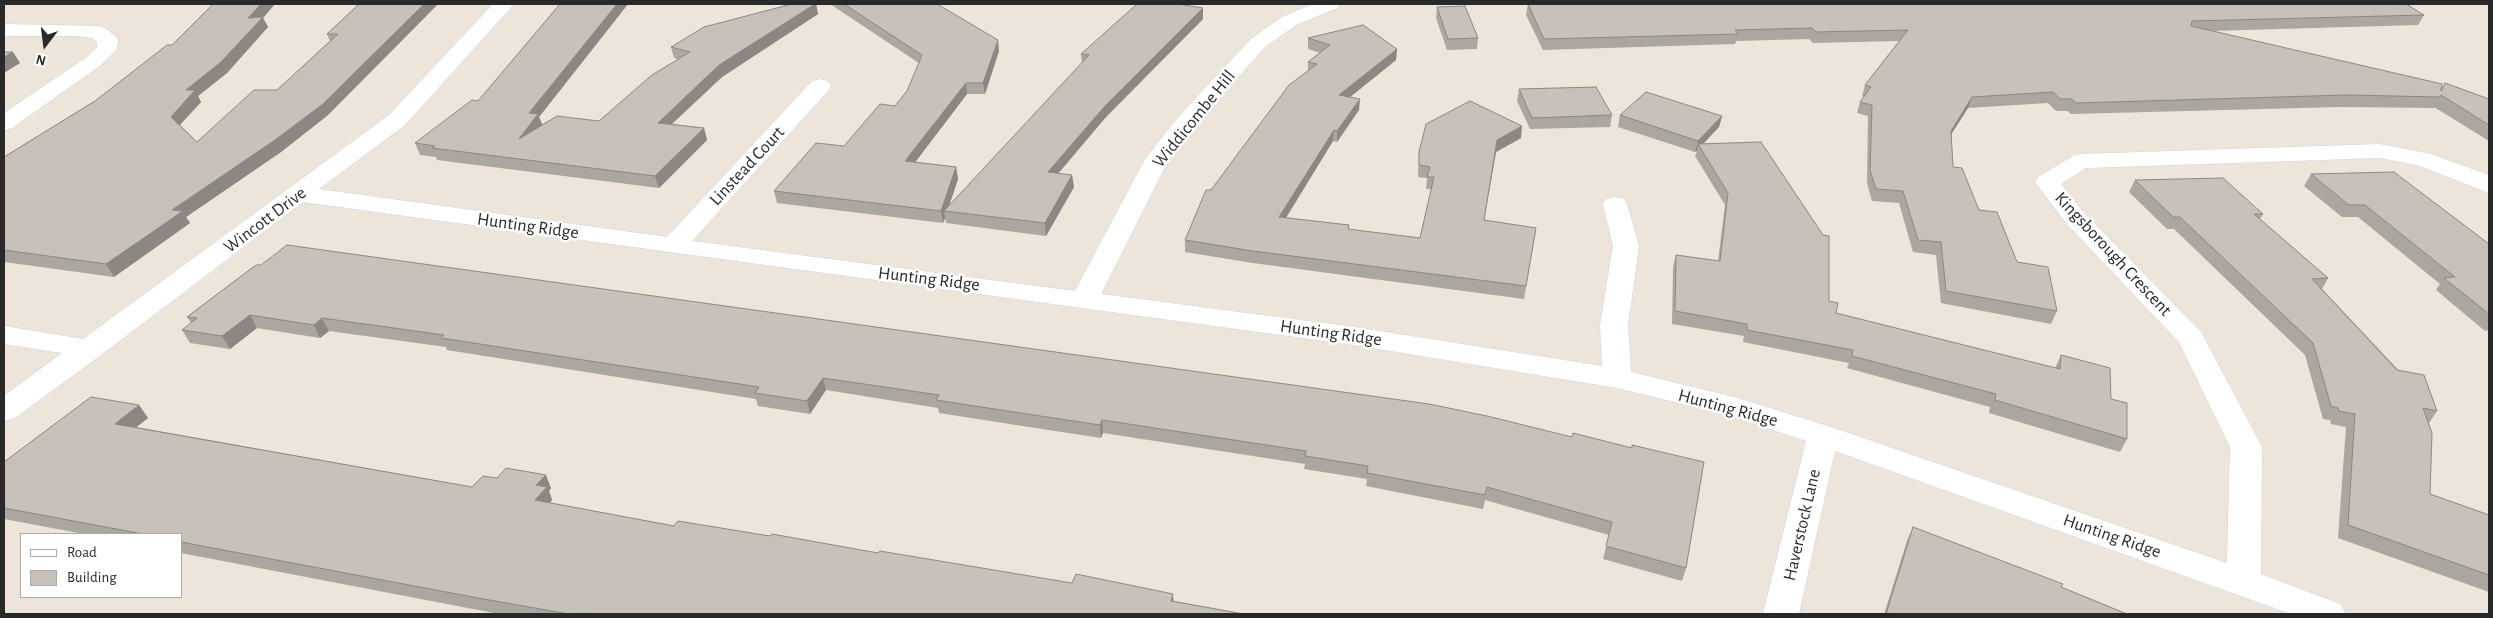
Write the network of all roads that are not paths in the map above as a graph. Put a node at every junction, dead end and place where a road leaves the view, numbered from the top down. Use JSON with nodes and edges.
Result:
{"nodes":[{"id":1,"x":504,"y":4,"type":"edge"},
{"id":2,"x":1330,"y":4,"type":"edge"},
{"id":3,"x":4,"y":30,"type":"edge"},
{"id":4,"x":820,"y":86,"type":"dead end"},
{"id":5,"x":4,"y":123,"type":"edge"},
{"id":6,"x":2489,"y":186,"type":"edge"},
{"id":7,"x":300,"y":194,"type":"junction"},
{"id":8,"x":1615,"y":204,"type":"dead end"},
{"id":9,"x":673,"y":246,"type":"junction"},
{"id":10,"x":1084,"y":300,"type":"junction"},
{"id":11,"x":4,"y":334,"type":"edge"},
{"id":12,"x":91,"y":349,"type":"junction"},
{"id":13,"x":1617,"y":378,"type":"junction"},
{"id":14,"x":4,"y":411,"type":"edge"},
{"id":15,"x":1823,"y":435,"type":"junction"},
{"id":16,"x":2244,"y":582,"type":"junction"},
{"id":17,"x":1781,"y":614,"type":"edge"},
{"id":18,"x":2328,"y":614,"type":"edge"}],
"edges":[{"from":1,"to":7,"type":"street","name":"Wincott Drive"},
{"from":2,"to":10,"type":"street","name":"Widdicombe Hill"},
{"from":3,"to":5,"type":"street"},
{"from":4,"to":9,"type":"street","name":"Linstead Court"},
{"from":6,"to":16,"type":"street","name":"Kingsborough Crescent"},
{"from":7,"to":9,"type":"street","name":"Hunting Ridge"},
{"from":7,"to":12,"type":"street","name":"Wincott Drive"},
{"from":8,"to":13,"type":"street"},
{"from":9,"to":10,"type":"street","name":"Hunting Ridge"},
{"from":10,"to":13,"type":"street","name":"Hunting Ridge"},
{"from":11,"to":12,"type":"street"},
{"from":12,"to":14,"type":"street","name":"Wincott Drive"},
{"from":13,"to":15,"type":"street","name":"Hunting Ridge"},
{"from":15,"to":16,"type":"street","name":"Hunting Ridge"},
{"from":15,"to":17,"type":"street","name":"Haverstock Lane"},
{"from":16,"to":18,"type":"street","name":"Hunting Ridge"}]}
